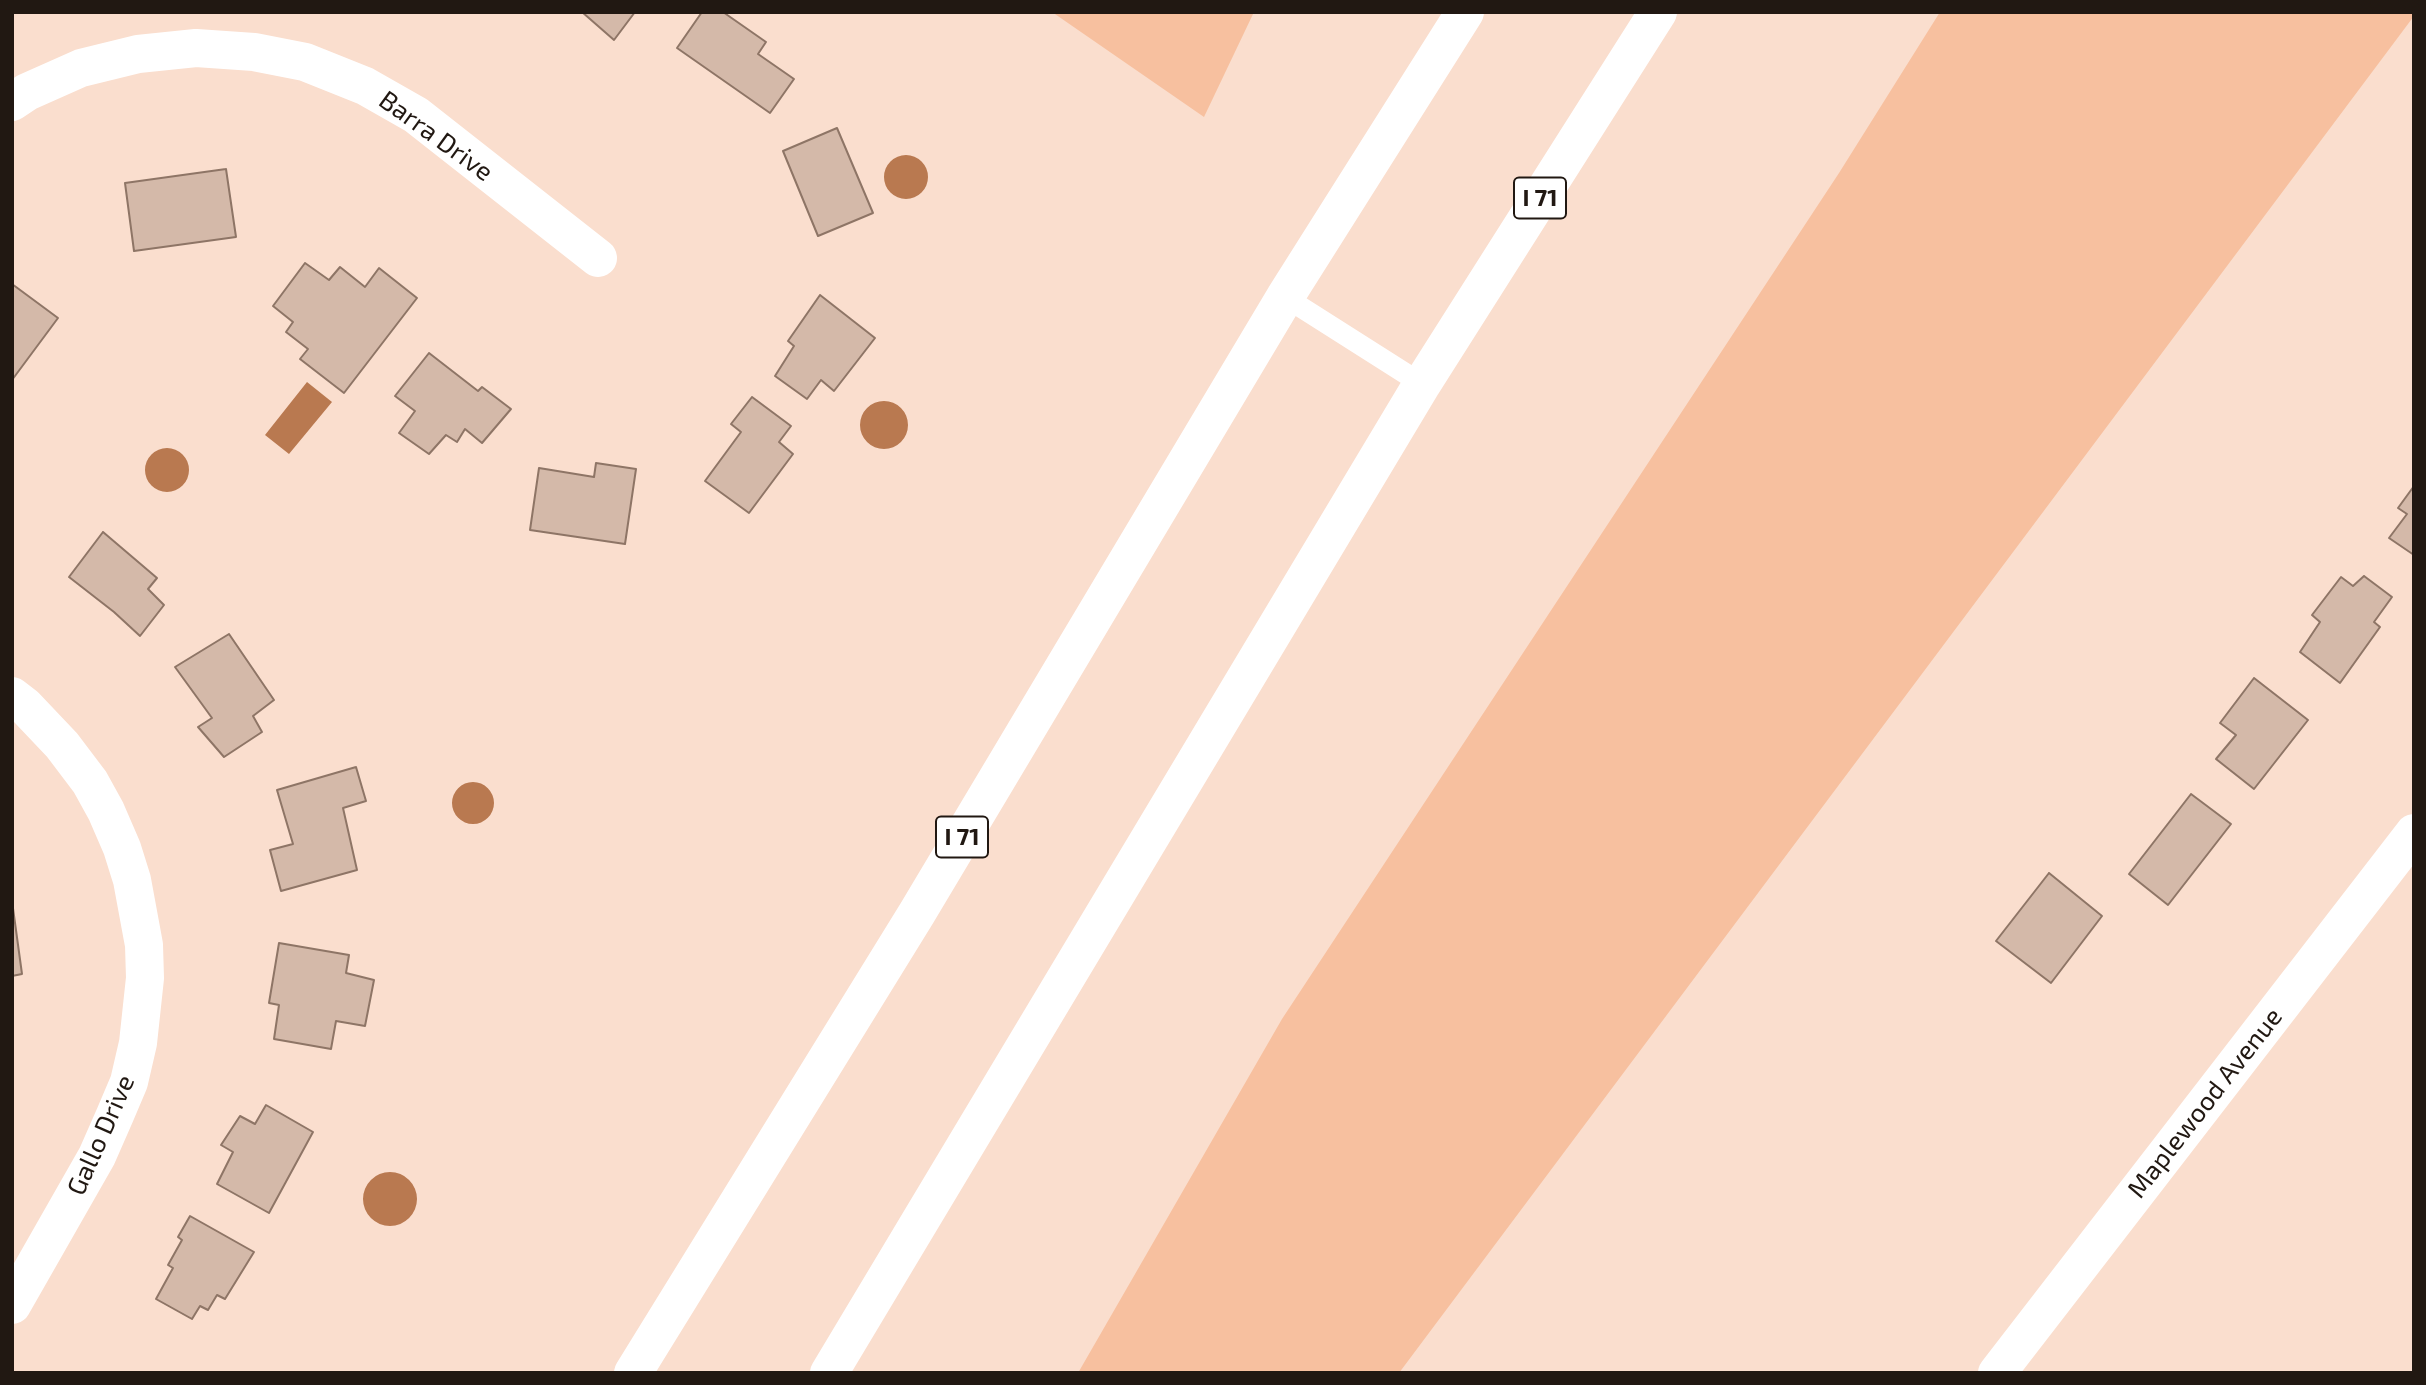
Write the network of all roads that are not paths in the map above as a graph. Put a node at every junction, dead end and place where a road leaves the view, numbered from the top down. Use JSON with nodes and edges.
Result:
{"nodes":[{"id":1,"x":1465,"y":12,"type":"edge"},
{"id":2,"x":1658,"y":12,"type":"edge"},
{"id":3,"x":12,"y":102,"type":"edge"},
{"id":4,"x":598,"y":258,"type":"dead end"},
{"id":5,"x":1286,"y":297,"type":"junction"},
{"id":6,"x":1422,"y":384,"type":"junction"},
{"id":7,"x":12,"y":696,"type":"edge"},
{"id":8,"x":2414,"y":832,"type":"edge"},
{"id":9,"x":12,"y":1305,"type":"edge"},
{"id":10,"x":633,"y":1373,"type":"edge"},
{"id":11,"x":829,"y":1373,"type":"edge"},
{"id":12,"x":1997,"y":1373,"type":"edge"}],
"edges":[{"from":1,"to":5,"type":"main road","number":"I 71"},
{"from":2,"to":6,"type":"main road","number":"I 71"},
{"from":3,"to":4,"type":"main road","name":"Barra Drive"},
{"from":5,"to":6,"type":"lane"},
{"from":5,"to":10,"type":"main road","number":"I 71"},
{"from":6,"to":11,"type":"main road","number":"I 71"},
{"from":7,"to":9,"type":"main road","name":"Gallo Drive"},
{"from":8,"to":12,"type":"main road","name":"Maplewood Avenue"}]}
